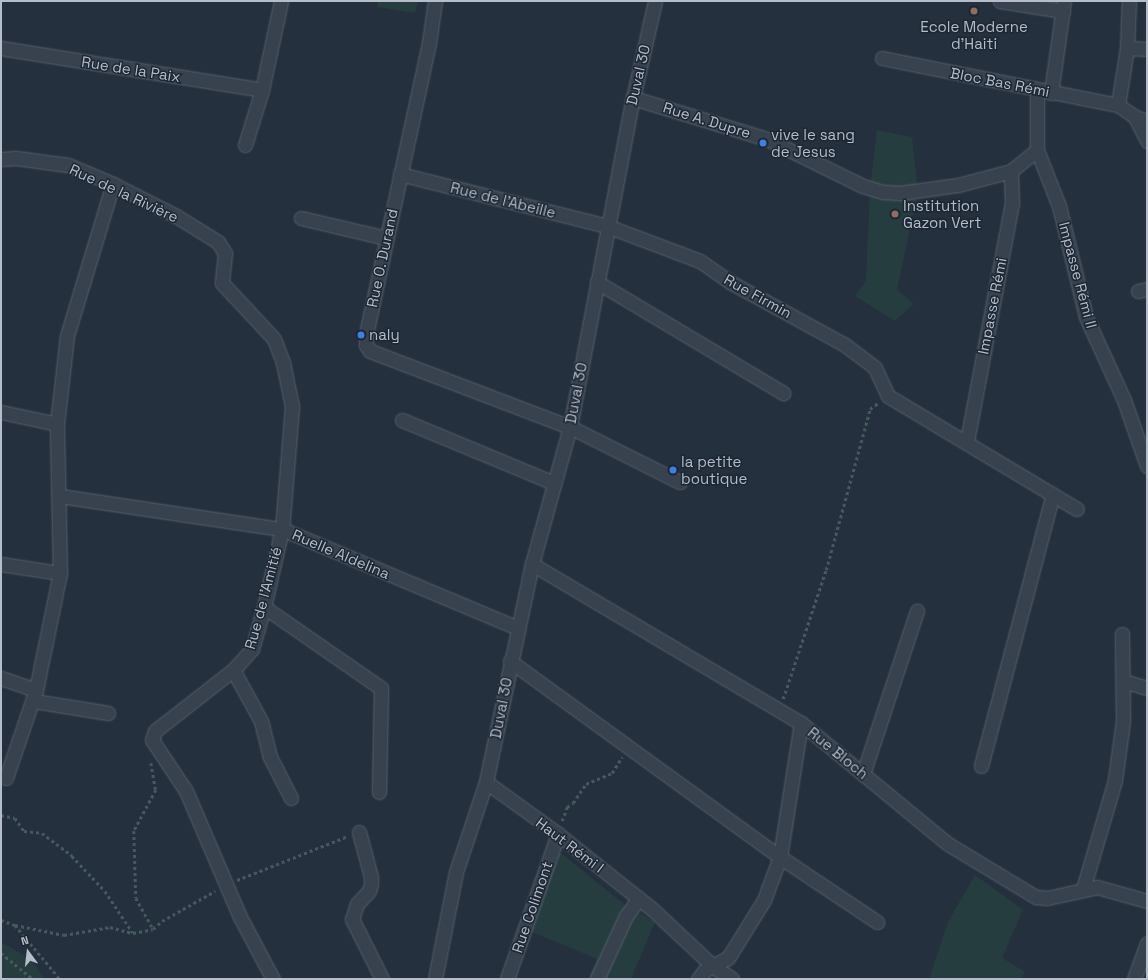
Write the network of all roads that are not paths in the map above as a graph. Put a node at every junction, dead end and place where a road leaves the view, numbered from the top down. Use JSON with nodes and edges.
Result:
{"nodes":[{"id":1,"x":281,"y":1,"type":"edge"},
{"id":2,"x":435,"y":1,"type":"edge"},
{"id":3,"x":655,"y":1,"type":"edge"},
{"id":4,"x":1000,"y":1,"type":"edge"},
{"id":5,"x":1129,"y":1,"type":"edge"},
{"id":6,"x":1063,"y":6,"type":"edge"},
{"id":7,"x":1,"y":48,"type":"edge"},
{"id":8,"x":1128,"y":48,"type":"junction"},
{"id":9,"x":1147,"y":49,"type":"edge"},
{"id":10,"x":882,"y":58,"type":"dead end"},
{"id":11,"x":262,"y":90,"type":"junction"},
{"id":12,"x":1037,"y":90,"type":"junction"},
{"id":13,"x":1051,"y":93,"type":"junction"},
{"id":14,"x":633,"y":98,"type":"junction"},
{"id":15,"x":1118,"y":105,"type":"junction"},
{"id":16,"x":1141,"y":119,"type":"edge"},
{"id":17,"x":1147,"y":141,"type":"edge"},
{"id":18,"x":245,"y":145,"type":"dead end"},
{"id":19,"x":1037,"y":150,"type":"junction"},
{"id":20,"x":1,"y":159,"type":"edge"},
{"id":21,"x":1011,"y":171,"type":"junction"},
{"id":22,"x":400,"y":174,"type":"junction"},
{"id":23,"x":113,"y":184,"type":"junction"},
{"id":24,"x":301,"y":218,"type":"dead end"},
{"id":25,"x":607,"y":226,"type":"junction"},
{"id":26,"x":386,"y":238,"type":"junction"},
{"id":27,"x":218,"y":242,"type":"joint"},
{"id":28,"x":597,"y":282,"type":"junction"},
{"id":29,"x":783,"y":393,"type":"dead end"},
{"id":30,"x":1,"y":412,"type":"edge"},
{"id":31,"x":402,"y":420,"type":"dead end"},
{"id":32,"x":57,"y":424,"type":"junction"},
{"id":33,"x":570,"y":427,"type":"junction"},
{"id":34,"x":967,"y":441,"type":"junction"},
{"id":35,"x":1147,"y":466,"type":"edge"},
{"id":36,"x":554,"y":482,"type":"junction"},
{"id":37,"x":680,"y":482,"type":"dead end"},
{"id":38,"x":1053,"y":494,"type":"junction"},
{"id":39,"x":60,"y":496,"type":"junction"},
{"id":40,"x":1076,"y":509,"type":"dead end"},
{"id":41,"x":282,"y":529,"type":"junction"},
{"id":42,"x":1,"y":564,"type":"edge"},
{"id":43,"x":532,"y":564,"type":"junction"},
{"id":44,"x":60,"y":573,"type":"junction"},
{"id":45,"x":264,"y":607,"type":"junction"},
{"id":46,"x":917,"y":611,"type":"dead end"},
{"id":47,"x":517,"y":628,"type":"junction"},
{"id":48,"x":1122,"y":634,"type":"dead end"},
{"id":49,"x":510,"y":661,"type":"junction"},
{"id":50,"x":233,"y":670,"type":"junction"},
{"id":51,"x":1,"y":678,"type":"edge"},
{"id":52,"x":1123,"y":681,"type":"junction"},
{"id":53,"x":1147,"y":688,"type":"edge"},
{"id":54,"x":35,"y":695,"type":"junction"},
{"id":55,"x":108,"y":713,"type":"dead end"},
{"id":56,"x":801,"y":723,"type":"junction"},
{"id":57,"x":981,"y":766,"type":"dead end"},
{"id":58,"x":863,"y":774,"type":"junction"},
{"id":59,"x":6,"y":778,"type":"dead end"},
{"id":60,"x":486,"y":782,"type":"junction"},
{"id":61,"x":379,"y":792,"type":"dead end"},
{"id":62,"x":291,"y":798,"type":"dead end"},
{"id":63,"x":358,"y":832,"type":"road end"},
{"id":64,"x":558,"y":834,"type":"junction"},
{"id":65,"x":780,"y":857,"type":"junction"},
{"id":66,"x":1083,"y":889,"type":"junction"},
{"id":67,"x":638,"y":898,"type":"junction"},
{"id":68,"x":1147,"y":901,"type":"edge"},
{"id":69,"x":878,"y":922,"type":"dead end"},
{"id":70,"x":1147,"y":943,"type":"edge"},
{"id":71,"x":713,"y":966,"type":"junction"},
{"id":72,"x":273,"y":979,"type":"edge"},
{"id":73,"x":382,"y":979,"type":"edge"},
{"id":74,"x":435,"y":979,"type":"edge"},
{"id":75,"x":507,"y":979,"type":"edge"},
{"id":76,"x":597,"y":979,"type":"edge"},
{"id":77,"x":698,"y":979,"type":"edge"},
{"id":78,"x":732,"y":979,"type":"edge"},
{"id":79,"x":1134,"y":979,"type":"edge"}],
"edges":[{"from":1,"to":11,"type":"street"},
{"from":2,"to":22,"type":"street","name":"Rue O. Durand"},
{"from":3,"to":14,"type":"street","name":"Duval 30"},
{"from":4,"to":6,"type":"street"},
{"from":5,"to":8,"type":"street"},
{"from":6,"to":13,"type":"street"},
{"from":7,"to":11,"type":"street","name":"Rue de la Paix"},
{"from":8,"to":9,"type":"street"},
{"from":8,"to":15,"type":"street"},
{"from":10,"to":12,"type":"street","name":"Bloc Bas Rémi"},
{"from":11,"to":18,"type":"street"},
{"from":12,"to":13,"type":"street","name":"Bloc Bas Rémi"},
{"from":12,"to":19,"type":"street"},
{"from":13,"to":15,"type":"street","name":"Bloc Bas Rémi"},
{"from":14,"to":21,"type":"street","name":"Rue A. Dupre"},
{"from":14,"to":25,"type":"street","name":"Duval 30"},
{"from":15,"to":16,"type":"street"},
{"from":16,"to":17,"type":"street"},
{"from":19,"to":21,"type":"street","name":"Rue A. Dupre"},
{"from":19,"to":35,"type":"street","name":"Impasse Rémi II"},
{"from":20,"to":23,"type":"street","name":"Rue de la Rivière"},
{"from":21,"to":34,"type":"street","name":"Impasse Rémi"},
{"from":22,"to":25,"type":"street","name":"Rue de l'Abeille"},
{"from":22,"to":26,"type":"street","name":"Rue O. Durand"},
{"from":23,"to":27,"type":"street","name":"Rue de la Rivière"},
{"from":23,"to":32,"type":"street"},
{"from":24,"to":26,"type":"street"},
{"from":25,"to":28,"type":"street","name":"Duval 30"},
{"from":25,"to":34,"type":"street","name":"Rue Firmin"},
{"from":26,"to":33,"type":"street","name":"Rue O. Durand"},
{"from":27,"to":41,"type":"street","name":"Rue de l'Amitié"},
{"from":28,"to":29,"type":"street"},
{"from":28,"to":33,"type":"street","name":"Duval 30"},
{"from":30,"to":32,"type":"street"},
{"from":31,"to":36,"type":"street"},
{"from":32,"to":39,"type":"street"},
{"from":33,"to":36,"type":"street","name":"Duval 30"},
{"from":33,"to":37,"type":"street"},
{"from":34,"to":38,"type":"street"},
{"from":36,"to":43,"type":"street","name":"Duval 30"},
{"from":38,"to":40,"type":"street"},
{"from":38,"to":57,"type":"street"},
{"from":39,"to":41,"type":"street","name":"Ruelle Aldelina"},
{"from":39,"to":44,"type":"street"},
{"from":41,"to":45,"type":"street","name":"Rue de l'Amitié"},
{"from":41,"to":47,"type":"street","name":"Ruelle Aldelina"},
{"from":42,"to":44,"type":"street"},
{"from":43,"to":47,"type":"street","name":"Duval 30"},
{"from":43,"to":56,"type":"street","name":"Rue Bloch"},
{"from":44,"to":54,"type":"street"},
{"from":45,"to":50,"type":"street","name":"Rue de l'Amitié"},
{"from":45,"to":61,"type":"street"},
{"from":46,"to":58,"type":"street"},
{"from":47,"to":49,"type":"street","name":"Duval 30"},
{"from":48,"to":52,"type":"street"},
{"from":49,"to":60,"type":"street","name":"Duval 30"},
{"from":49,"to":65,"type":"street"},
{"from":50,"to":62,"type":"street"},
{"from":50,"to":72,"type":"street","name":"Rue de l'Amitié"},
{"from":51,"to":54,"type":"street"},
{"from":52,"to":53,"type":"street"},
{"from":52,"to":66,"type":"street"},
{"from":54,"to":55,"type":"street"},
{"from":54,"to":59,"type":"street"},
{"from":56,"to":58,"type":"street","name":"Rue Bloch"},
{"from":56,"to":65,"type":"street"},
{"from":58,"to":66,"type":"street","name":"Rue Bloch"},
{"from":60,"to":64,"type":"street","name":"Haut Rémi I"},
{"from":60,"to":74,"type":"street","name":"Duval 30"},
{"from":63,"to":73,"type":"street"},
{"from":64,"to":67,"type":"street","name":"Haut Rémi I"},
{"from":64,"to":75,"type":"street","name":"Rue Colimont"},
{"from":65,"to":69,"type":"street"},
{"from":65,"to":71,"type":"street"},
{"from":66,"to":68,"type":"street","name":"Rue Bloch"},
{"from":67,"to":71,"type":"street","name":"Haut Rémi I"},
{"from":67,"to":76,"type":"street"},
{"from":70,"to":79,"type":"street"},
{"from":71,"to":77,"type":"street"},
{"from":71,"to":78,"type":"street","name":"Haut Rémi I"}]}
